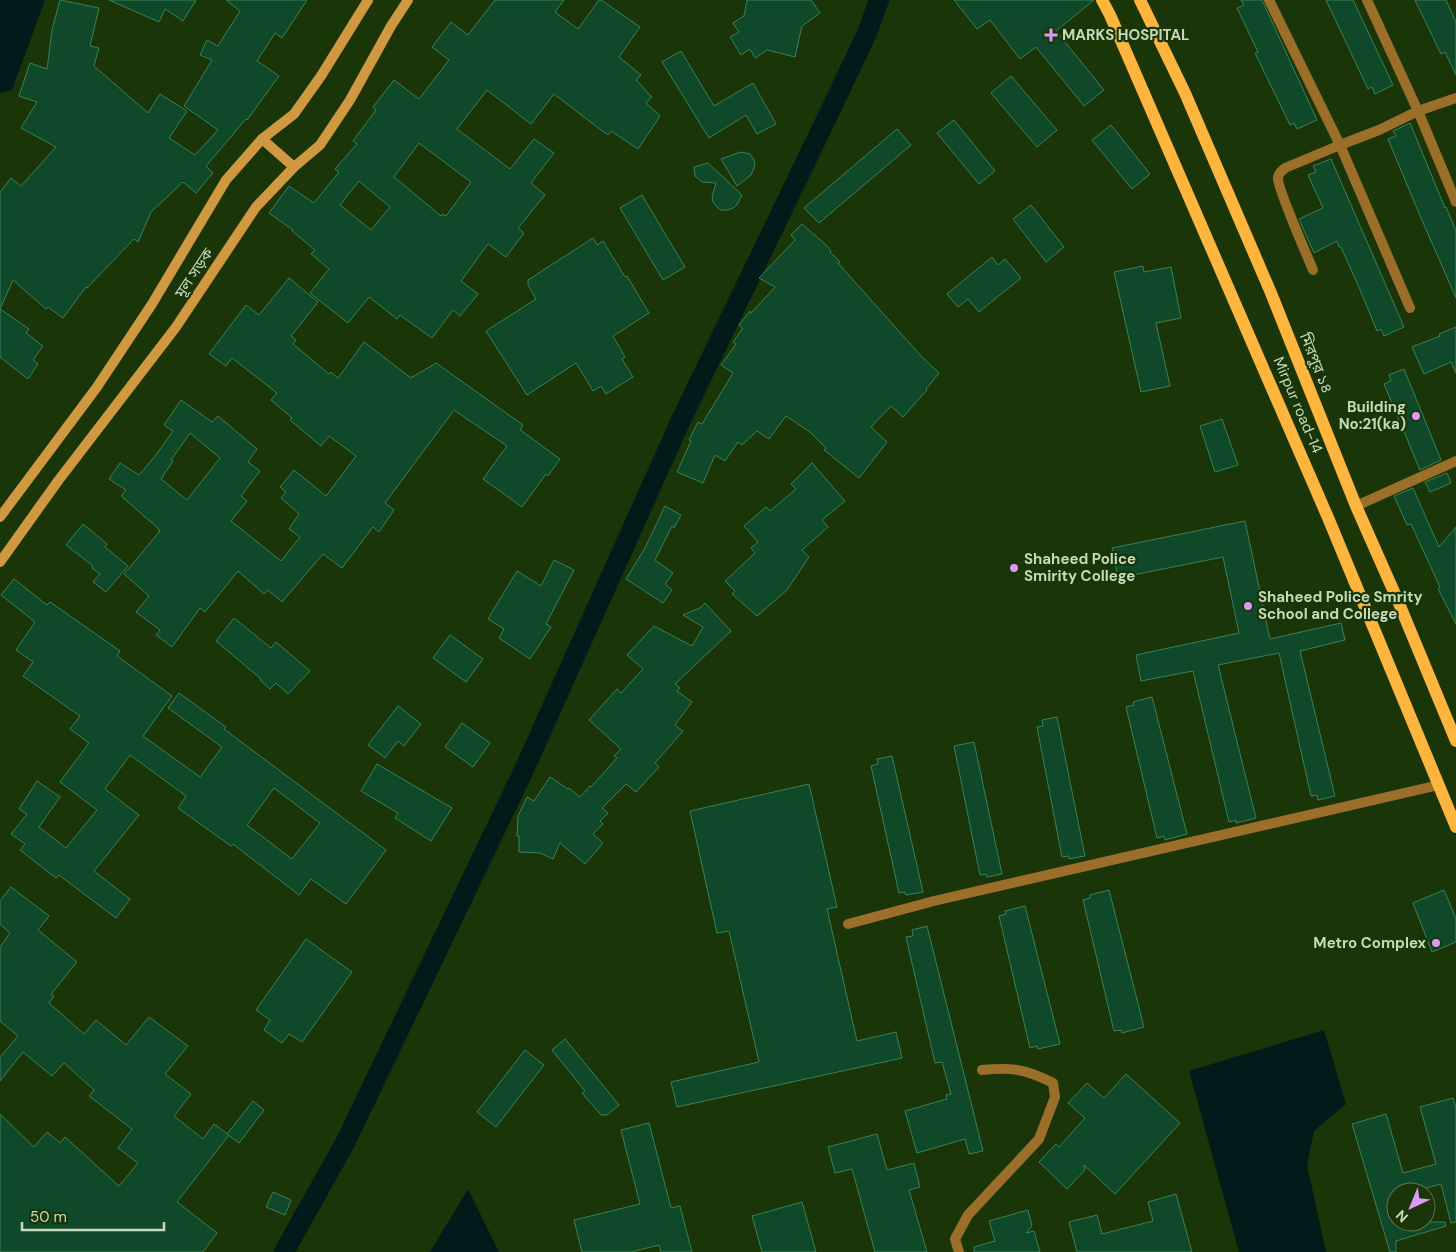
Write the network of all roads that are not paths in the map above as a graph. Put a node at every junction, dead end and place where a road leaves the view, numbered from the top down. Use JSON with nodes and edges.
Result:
{"nodes":[{"id":1,"x":368,"y":0,"type":"edge"},
{"id":2,"x":408,"y":0,"type":"edge"},
{"id":3,"x":1102,"y":0,"type":"edge"},
{"id":4,"x":1140,"y":0,"type":"edge"},
{"id":5,"x":1269,"y":0,"type":"edge"},
{"id":6,"x":1367,"y":0,"type":"edge"},
{"id":7,"x":1456,"y":98,"type":"edge"},
{"id":8,"x":1418,"y":111,"type":"junction"},
{"id":9,"x":262,"y":139,"type":"junction"},
{"id":10,"x":1340,"y":145,"type":"junction"},
{"id":11,"x":294,"y":167,"type":"junction"},
{"id":12,"x":1456,"y":202,"type":"edge"},
{"id":13,"x":1313,"y":270,"type":"dead end"},
{"id":14,"x":1410,"y":308,"type":"dead end"},
{"id":15,"x":1456,"y":461,"type":"edge"},
{"id":16,"x":1356,"y":506,"type":"junction"},
{"id":17,"x":0,"y":516,"type":"edge"},
{"id":18,"x":0,"y":562,"type":"edge"},
{"id":19,"x":1456,"y":741,"type":"edge"},
{"id":20,"x":1439,"y":785,"type":"junction"},
{"id":21,"x":1456,"y":827,"type":"edge"},
{"id":22,"x":848,"y":924,"type":"dead end"},
{"id":23,"x":982,"y":1070,"type":"dead end"},
{"id":24,"x":959,"y":1252,"type":"edge"}],
"edges":[{"from":1,"to":9,"type":"street","name":"মূল সড়ক"},
{"from":2,"to":11,"type":"street","name":"মূল সড়ক"},
{"from":3,"to":20,"type":"main road","name":"Mirpur road-14"},
{"from":4,"to":16,"type":"main road","name":"মিরপুর ১৪"},
{"from":5,"to":10,"type":"street"},
{"from":6,"to":8,"type":"street"},
{"from":7,"to":8,"type":"street"},
{"from":8,"to":10,"type":"street"},
{"from":8,"to":12,"type":"street"},
{"from":9,"to":11,"type":"street"},
{"from":9,"to":17,"type":"street","name":"মূল সড়ক"},
{"from":10,"to":13,"type":"street"},
{"from":10,"to":14,"type":"street"},
{"from":11,"to":18,"type":"street","name":"মূল সড়ক"},
{"from":15,"to":16,"type":"street"},
{"from":16,"to":19,"type":"main road","name":"মিরপুর ১৪"},
{"from":20,"to":21,"type":"main road","name":"Mirpur road-14"},
{"from":20,"to":22,"type":"street"},
{"from":23,"to":24,"type":"street"}]}
